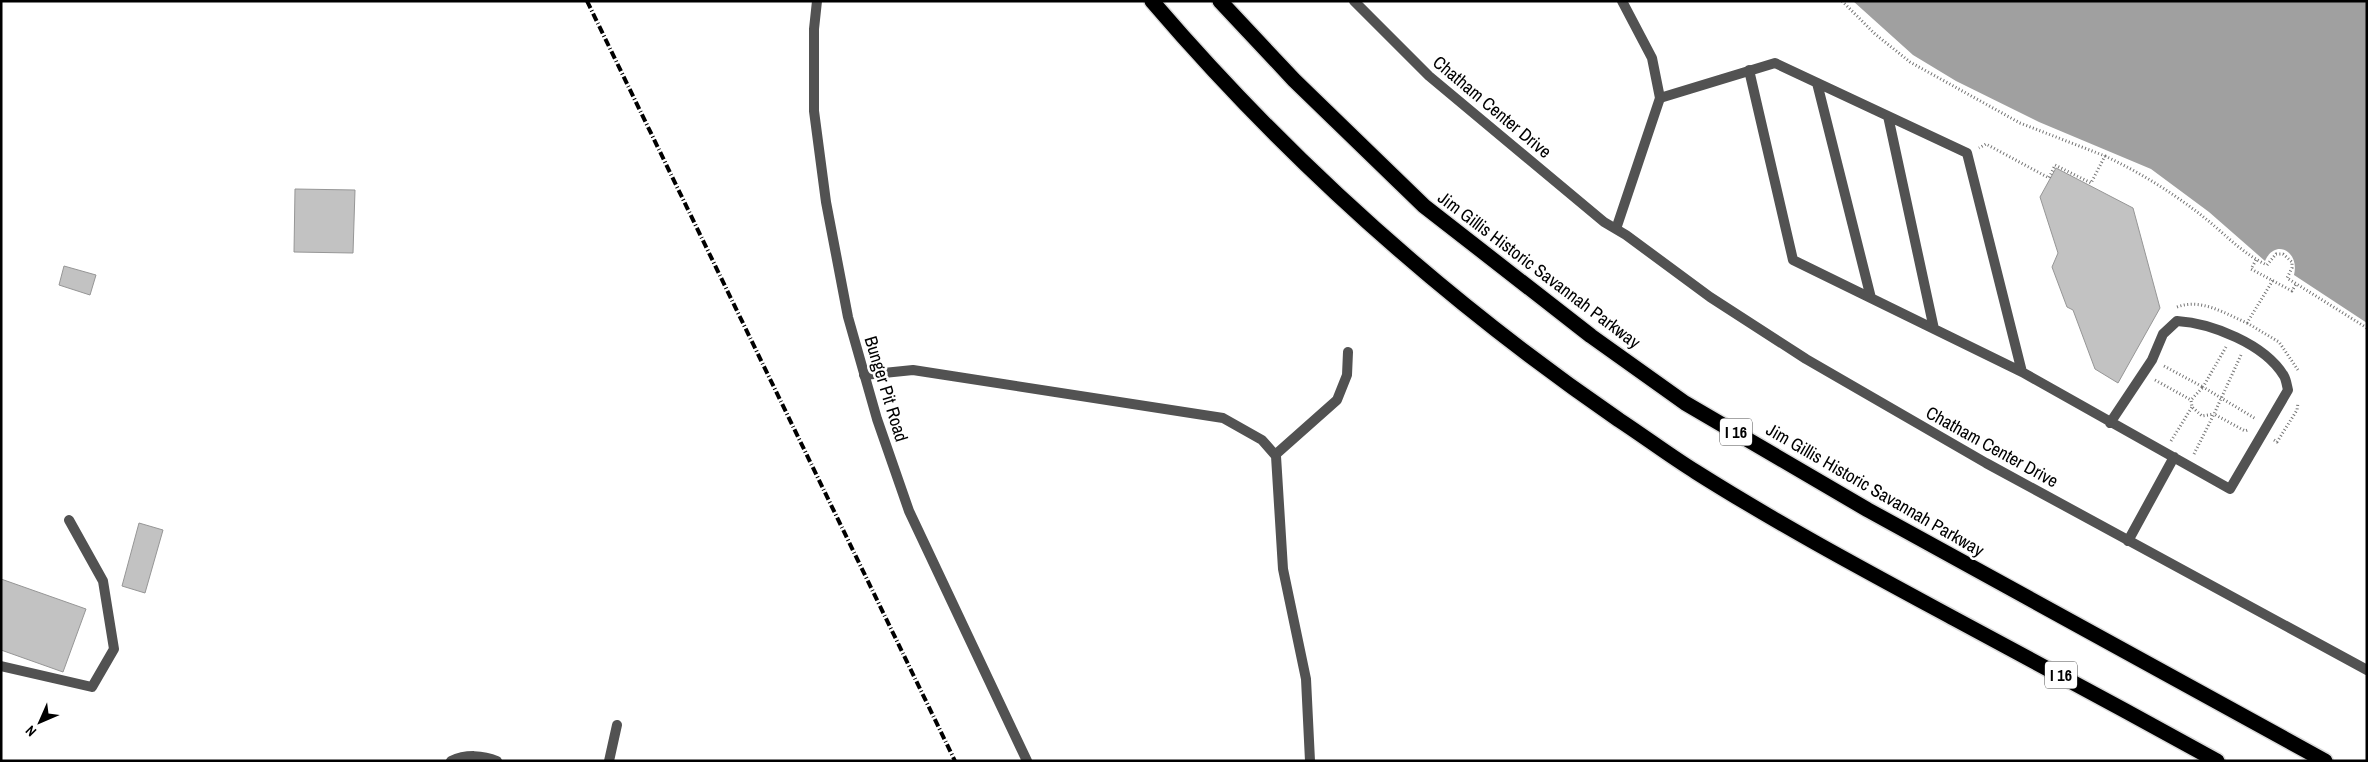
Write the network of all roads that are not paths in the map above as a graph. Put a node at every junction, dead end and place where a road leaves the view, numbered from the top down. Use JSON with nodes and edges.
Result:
{"nodes":[{"id":1,"x":817,"y":1,"type":"edge"},
{"id":2,"x":1152,"y":1,"type":"edge"},
{"id":3,"x":1220,"y":1,"type":"edge"},
{"id":4,"x":1354,"y":1,"type":"edge"},
{"id":5,"x":1622,"y":1,"type":"edge"},
{"id":6,"x":1749,"y":70,"type":"junction"},
{"id":7,"x":1817,"y":82,"type":"junction"},
{"id":8,"x":1660,"y":98,"type":"junction"},
{"id":9,"x":1888,"y":116,"type":"junction"},
{"id":10,"x":1616,"y":229,"type":"junction"},
{"id":11,"x":1871,"y":298,"type":"junction"},
{"id":12,"x":1934,"y":329,"type":"junction"},
{"id":13,"x":1348,"y":352,"type":"dead end"},
{"id":14,"x":2022,"y":372,"type":"junction"},
{"id":15,"x":864,"y":375,"type":"junction"},
{"id":16,"x":2110,"y":423,"type":"junction"},
{"id":17,"x":1275,"y":455,"type":"junction"},
{"id":18,"x":2169,"y":455,"type":"junction"},
{"id":19,"x":69,"y":520,"type":"dead end"},
{"id":20,"x":2128,"y":540,"type":"junction"},
{"id":21,"x":1,"y":666,"type":"edge"},
{"id":22,"x":2367,"y":670,"type":"edge"},
{"id":23,"x":617,"y":726,"type":"dead end"},
{"id":24,"x":451,"y":761,"type":"edge"},
{"id":25,"x":497,"y":761,"type":"edge"},
{"id":26,"x":609,"y":761,"type":"edge"},
{"id":27,"x":1027,"y":761,"type":"edge"},
{"id":28,"x":1310,"y":761,"type":"edge"},
{"id":29,"x":2217,"y":761,"type":"edge"},
{"id":30,"x":2325,"y":761,"type":"edge"}],
"edges":[{"from":1,"to":15,"type":"street","name":"Bunger Pit Road"},
{"from":2,"to":29,"type":"highway","number":"I 16"},
{"from":3,"to":30,"type":"highway","name":"Jim Gillis Historic Savannah Parkway","number":"I 16"},
{"from":4,"to":10,"type":"street","name":"Chatham Center Drive"},
{"from":5,"to":8,"type":"street"},
{"from":6,"to":7,"type":"street"},
{"from":6,"to":8,"type":"street"},
{"from":6,"to":11,"type":"street"},
{"from":7,"to":9,"type":"street"},
{"from":7,"to":11,"type":"street"},
{"from":8,"to":10,"type":"street"},
{"from":9,"to":12,"type":"street"},
{"from":9,"to":14,"type":"street"},
{"from":10,"to":20,"type":"street","name":"Chatham Center Drive"},
{"from":11,"to":12,"type":"street"},
{"from":12,"to":14,"type":"street"},
{"from":13,"to":17,"type":"street"},
{"from":14,"to":16,"type":"street"},
{"from":15,"to":17,"type":"street"},
{"from":15,"to":27,"type":"street","name":"Bunger Pit Road"},
{"from":16,"to":18,"type":"street"},
{"from":16,"to":18,"type":"street"},
{"from":17,"to":28,"type":"street"},
{"from":18,"to":20,"type":"street"},
{"from":19,"to":21,"type":"street"},
{"from":20,"to":22,"type":"street","name":"Chatham Center Drive"},
{"from":23,"to":26,"type":"street"},
{"from":24,"to":25,"type":"street"}]}
